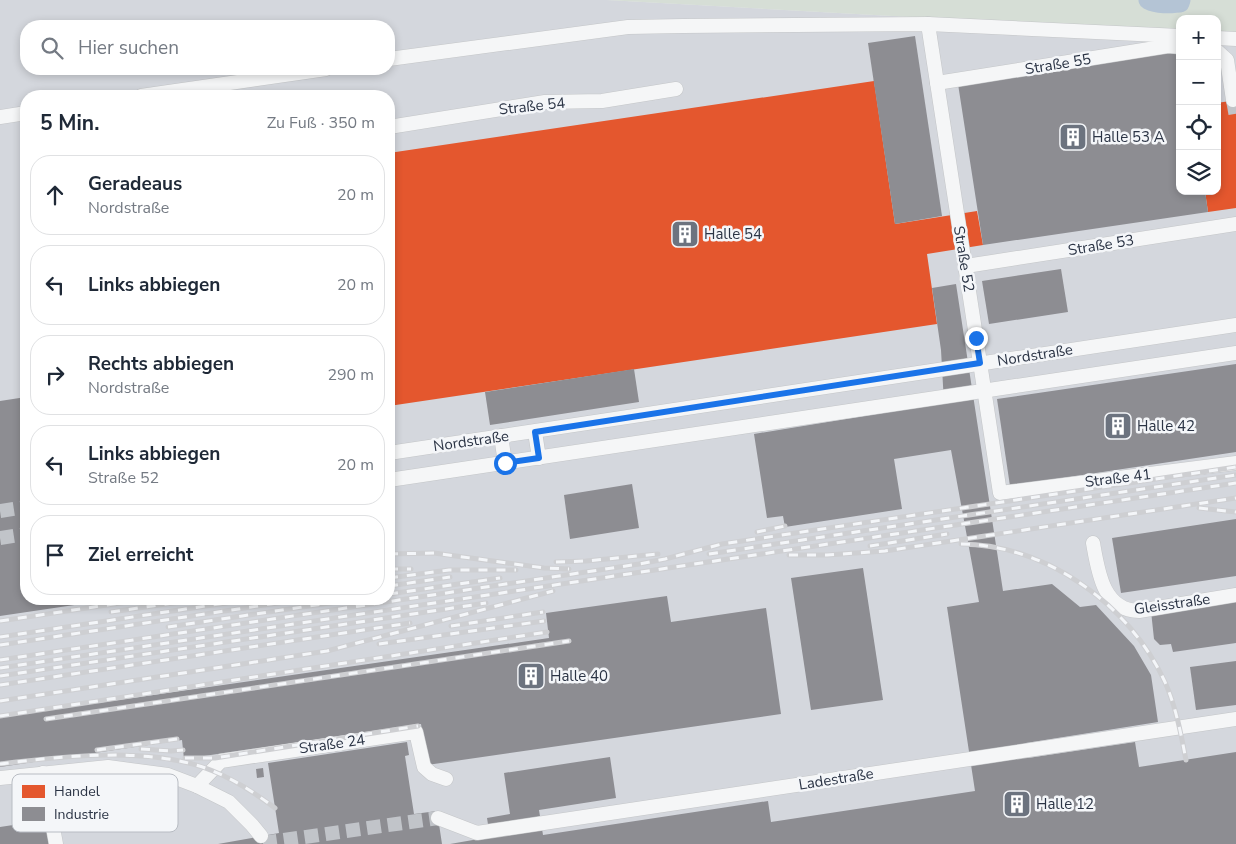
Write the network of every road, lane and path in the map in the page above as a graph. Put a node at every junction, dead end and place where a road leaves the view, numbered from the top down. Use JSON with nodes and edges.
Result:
{"nodes":[{"id":1,"x":928,"y":24,"type":"junction"},
{"id":2,"x":1176,"y":36,"type":"edge"},
{"id":3,"x":1221,"y":38,"type":"edge"},
{"id":4,"x":1236,"y":39,"type":"edge"},
{"id":5,"x":1176,"y":47,"type":"edge"},
{"id":6,"x":1221,"y":55,"type":"edge"},
{"id":7,"x":395,"y":59,"type":"edge"},
{"id":8,"x":285,"y":75,"type":"edge"},
{"id":9,"x":937,"y":83,"type":"junction"},
{"id":10,"x":676,"y":89,"type":"dead end"},
{"id":11,"x":182,"y":90,"type":"edge"},
{"id":12,"x":1234,"y":100,"type":"dead end"},
{"id":13,"x":20,"y":114,"type":"edge"},
{"id":14,"x":0,"y":117,"type":"edge"},
{"id":15,"x":395,"y":126,"type":"edge"},
{"id":16,"x":1236,"y":224,"type":"edge"},
{"id":17,"x":966,"y":266,"type":"junction"},
{"id":18,"x":1236,"y":325,"type":"edge"},
{"id":19,"x":1236,"y":353,"type":"edge"},
{"id":20,"x":980,"y":363,"type":"junction"},
{"id":21,"x":984,"y":391,"type":"junction"},
{"id":22,"x":535,"y":432,"type":"junction"},
{"id":23,"x":500,"y":436,"type":"junction"},
{"id":24,"x":395,"y":452,"type":"edge"},
{"id":25,"x":539,"y":458,"type":"junction"},
{"id":26,"x":1236,"y":462,"type":"edge"},
{"id":27,"x":505,"y":463,"type":"junction"},
{"id":28,"x":395,"y":479,"type":"edge"},
{"id":29,"x":1000,"y":494,"type":"joint"},
{"id":30,"x":1093,"y":543,"type":"dead end"},
{"id":31,"x":1236,"y":595,"type":"edge"},
{"id":32,"x":1236,"y":719,"type":"edge"},
{"id":33,"x":43,"y":773,"type":"joint"},
{"id":34,"x":34,"y":774,"type":"edge"},
{"id":35,"x":160,"y":774,"type":"edge"},
{"id":36,"x":178,"y":779,"type":"edge"},
{"id":37,"x":446,"y":779,"type":"dead end"},
{"id":38,"x":197,"y":786,"type":"junction"},
{"id":39,"x":438,"y":818,"type":"tunnel mouth"},
{"id":40,"x":261,"y":836,"type":"dead end"}],
"edges":[{"from":1,"to":2,"type":"street"},
{"from":1,"to":7,"type":"street"},
{"from":1,"to":9,"type":"street","name":"Straße 52"},
{"from":3,"to":4,"type":"street"},
{"from":5,"to":9,"type":"street","name":"Straße 55"},
{"from":6,"to":12,"type":"street"},
{"from":8,"to":11,"type":"street"},
{"from":9,"to":17,"type":"street","name":"Straße 52"},
{"from":10,"to":15,"type":"street","name":"Straße 54"},
{"from":13,"to":14,"type":"street"},
{"from":16,"to":17,"type":"street","name":"Straße 53"},
{"from":17,"to":20,"type":"street","name":"Straße 52"},
{"from":18,"to":20,"type":"street","name":"Nordstraße"},
{"from":19,"to":21,"type":"street","name":"Nordstraße"},
{"from":20,"to":21,"type":"street","name":"Straße 52"},
{"from":20,"to":22,"type":"street","name":"Nordstraße"},
{"from":21,"to":25,"type":"street","name":"Nordstraße"},
{"from":21,"to":29,"type":"street","name":"Straße 52"},
{"from":22,"to":23,"type":"street","name":"Nordstraße"},
{"from":22,"to":25,"type":"street"},
{"from":23,"to":24,"type":"street","name":"Nordstraße"},
{"from":23,"to":27,"type":"street"},
{"from":25,"to":27,"type":"street","name":"Nordstraße"},
{"from":26,"to":29,"type":"street","name":"Straße 41"},
{"from":27,"to":28,"type":"street","name":"Nordstraße"},
{"from":30,"to":31,"type":"street","name":"Gleisstraße"},
{"from":32,"to":39,"type":"street","name":"Ladestraße"},
{"from":33,"to":34,"type":"street"},
{"from":33,"to":35,"type":"street"},
{"from":36,"to":38,"type":"street"},
{"from":37,"to":38,"type":"street","name":"Straße 24"},
{"from":38,"to":40,"type":"street"}]}
